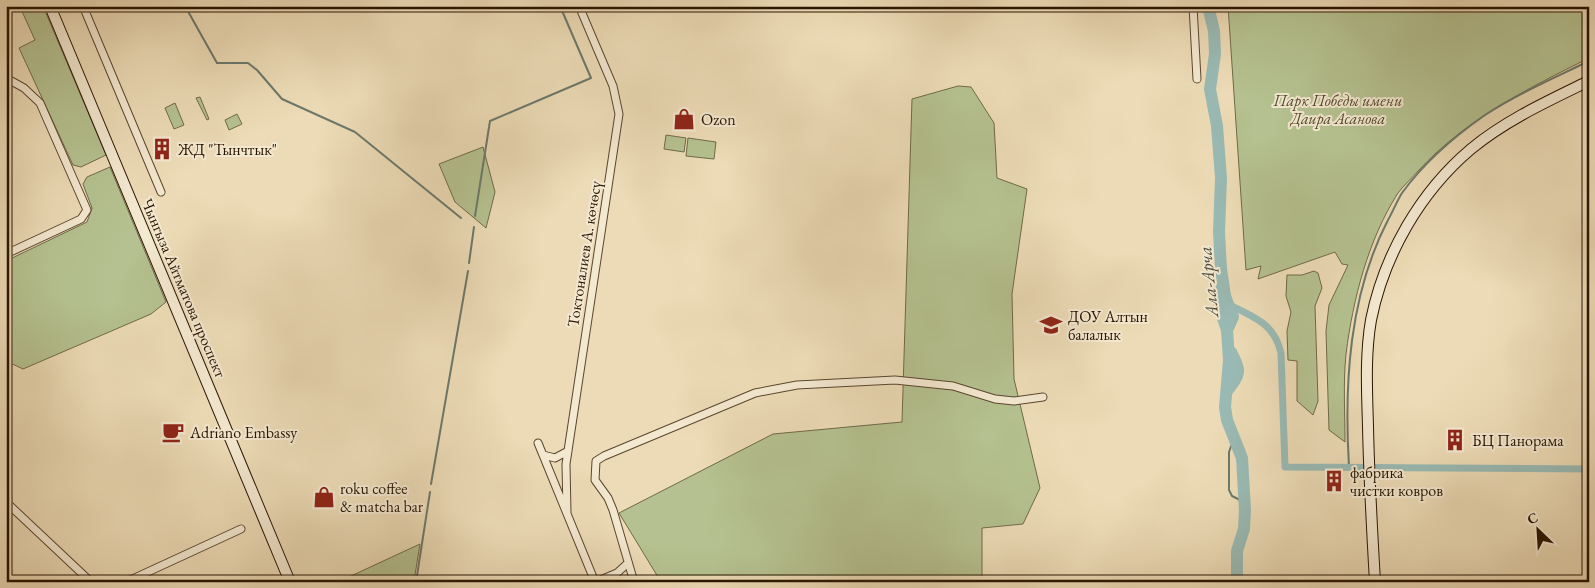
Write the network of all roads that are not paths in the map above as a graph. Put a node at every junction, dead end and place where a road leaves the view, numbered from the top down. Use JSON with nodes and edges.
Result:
{"nodes":[{"id":1,"x":50,"y":6,"type":"edge"},
{"id":2,"x":83,"y":6,"type":"edge"},
{"id":3,"x":579,"y":6,"type":"edge"},
{"id":4,"x":1193,"y":6,"type":"edge"},
{"id":5,"x":6,"y":78,"type":"edge"},
{"id":6,"x":1197,"y":79,"type":"dead end"},
{"id":7,"x":1589,"y":81,"type":"edge"},
{"id":8,"x":161,"y":192,"type":"dead end"},
{"id":9,"x":6,"y":254,"type":"edge"},
{"id":10,"x":1043,"y":397,"type":"dead end"},
{"id":11,"x":538,"y":443,"type":"dead end"},
{"id":12,"x":568,"y":450,"type":"junction"},
{"id":13,"x":543,"y":455,"type":"junction"},
{"id":14,"x":6,"y":502,"type":"edge"},
{"id":15,"x":567,"y":513,"type":"junction"},
{"id":16,"x":241,"y":529,"type":"dead end"},
{"id":17,"x":628,"y":563,"type":"junction"},
{"id":18,"x":91,"y":582,"type":"edge"},
{"id":19,"x":126,"y":582,"type":"edge"},
{"id":20,"x":290,"y":582,"type":"edge"},
{"id":21,"x":596,"y":582,"type":"edge"},
{"id":22,"x":634,"y":582,"type":"edge"},
{"id":23,"x":1375,"y":582,"type":"edge"}],
"edges":[{"from":1,"to":20,"type":"main road","name":"Чынгыза Айтматова проспект"},
{"from":2,"to":8,"type":"street"},
{"from":3,"to":12,"type":"street","name":"Токтоналиев А. көчөсү"},
{"from":4,"to":6,"type":"street"},
{"from":5,"to":9,"type":"street"},
{"from":7,"to":23,"type":"main road"},
{"from":10,"to":17,"type":"street"},
{"from":11,"to":13,"type":"street"},
{"from":12,"to":13,"type":"street"},
{"from":12,"to":15,"type":"street","name":"Токтоналиев А. көчөсү"},
{"from":13,"to":15,"type":"street"},
{"from":14,"to":18,"type":"street"},
{"from":15,"to":21,"type":"street"},
{"from":16,"to":19,"type":"street"},
{"from":17,"to":21,"type":"street"},
{"from":17,"to":22,"type":"street"}]}
